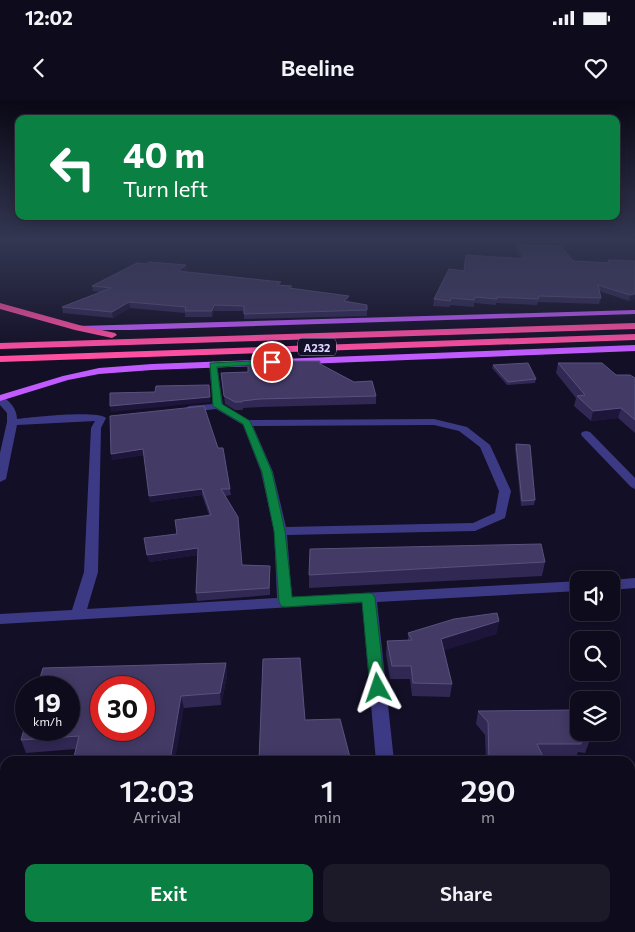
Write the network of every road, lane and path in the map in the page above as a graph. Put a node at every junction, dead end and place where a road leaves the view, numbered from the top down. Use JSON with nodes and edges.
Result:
{"nodes":[{"id":1,"x":0,"y":306,"type":"edge"},
{"id":2,"x":635,"y":312,"type":"edge"},
{"id":3,"x":635,"y":326,"type":"edge"},
{"id":4,"x":181,"y":327,"type":"junction"},
{"id":5,"x":78,"y":328,"type":"junction"},
{"id":6,"x":635,"y":337,"type":"edge"},
{"id":7,"x":170,"y":339,"type":"junction"},
{"id":8,"x":536,"y":340,"type":"junction"},
{"id":9,"x":0,"y":346,"type":"edge"},
{"id":10,"x":635,"y":348,"type":"edge"},
{"id":11,"x":546,"y":351,"type":"junction"},
{"id":12,"x":0,"y":359,"type":"edge"},
{"id":13,"x":213,"y":364,"type":"junction"},
{"id":14,"x":0,"y":399,"type":"edge"},
{"id":15,"x":218,"y":406,"type":"junction"},
{"id":16,"x":175,"y":410,"type":"edge"},
{"id":17,"x":12,"y":422,"type":"junction"},
{"id":18,"x":247,"y":423,"type":"junction"},
{"id":19,"x":586,"y":434,"type":"dead end"},
{"id":20,"x":0,"y":479,"type":"edge"},
{"id":21,"x":635,"y":485,"type":"edge"},
{"id":22,"x":280,"y":531,"type":"junction"},
{"id":23,"x":635,"y":584,"type":"edge"},
{"id":24,"x":620,"y":585,"type":"edge"},
{"id":25,"x":570,"y":587,"type":"edge"},
{"id":26,"x":369,"y":598,"type":"junction"},
{"id":27,"x":285,"y":602,"type":"junction"},
{"id":28,"x":78,"y":614,"type":"junction"},
{"id":29,"x":0,"y":619,"type":"edge"},
{"id":30,"x":385,"y":756,"type":"edge"}],
"edges":[{"from":1,"to":5,"type":"highway"},
{"from":2,"to":4,"type":"main road"},
{"from":3,"to":7,"type":"highway","number":"A232"},
{"from":4,"to":5,"type":"main road"},
{"from":4,"to":7,"type":"highway"},
{"from":5,"to":7,"type":"highway"},
{"from":6,"to":8,"type":"highway","number":"A232"},
{"from":7,"to":9,"type":"highway","number":"A232"},
{"from":8,"to":11,"type":"highway"},
{"from":8,"to":12,"type":"highway","number":"A232"},
{"from":10,"to":11,"type":"main road"},
{"from":11,"to":13,"type":"main road"},
{"from":13,"to":14,"type":"main road"},
{"from":13,"to":15,"type":"street"},
{"from":14,"to":17,"type":"street"},
{"from":15,"to":16,"type":"street"},
{"from":15,"to":18,"type":"street"},
{"from":17,"to":20,"type":"street"},
{"from":17,"to":28,"type":"street"},
{"from":18,"to":22,"type":"street"},
{"from":18,"to":22,"type":"street"},
{"from":19,"to":21,"type":"street"},
{"from":22,"to":27,"type":"street"},
{"from":23,"to":24,"type":"street"},
{"from":25,"to":26,"type":"street"},
{"from":26,"to":27,"type":"street"},
{"from":26,"to":30,"type":"street"},
{"from":27,"to":28,"type":"street"},
{"from":28,"to":29,"type":"street"}]}
